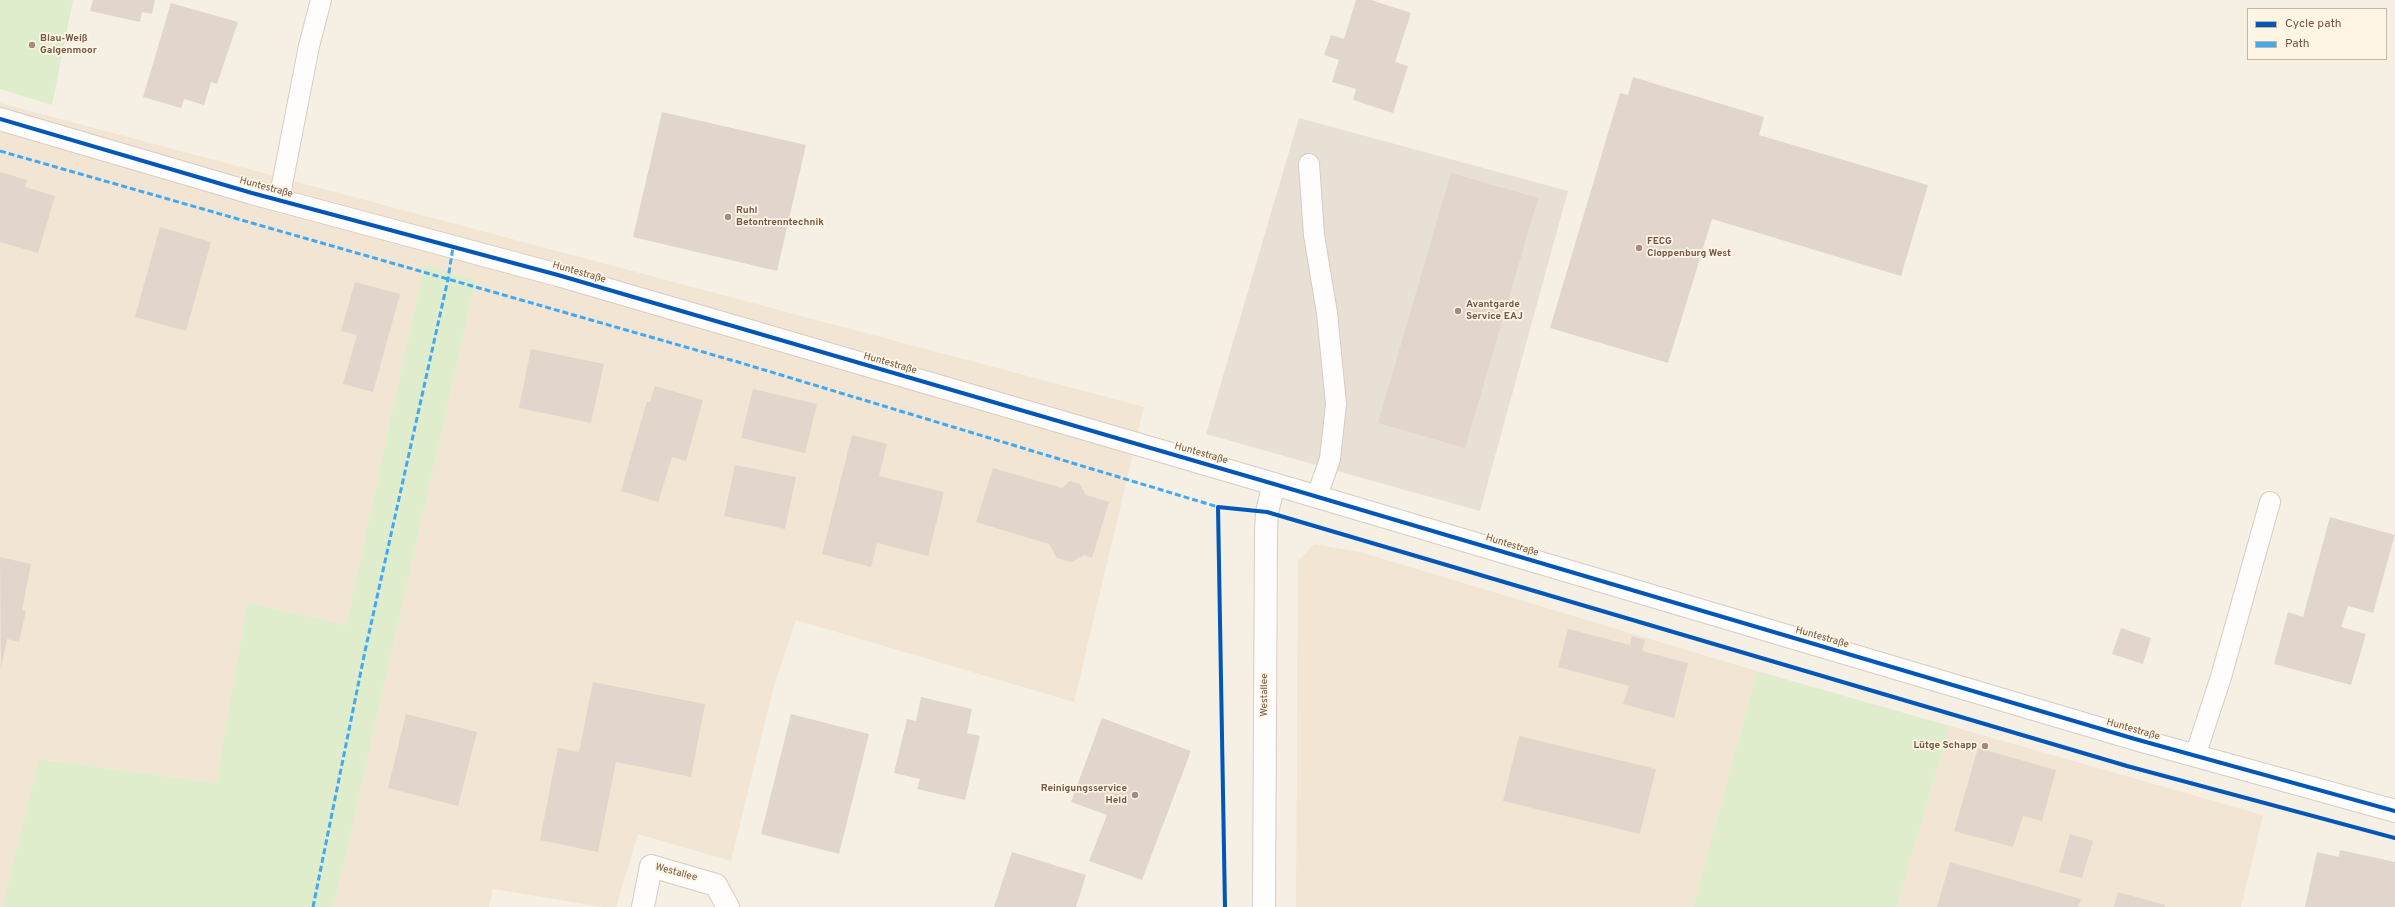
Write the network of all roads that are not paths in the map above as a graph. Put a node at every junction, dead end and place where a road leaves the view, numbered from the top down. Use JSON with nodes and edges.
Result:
{"nodes":[{"id":1,"x":321,"y":0,"type":"edge"},
{"id":2,"x":0,"y":119,"type":"edge"},
{"id":3,"x":1309,"y":164,"type":"dead end"},
{"id":4,"x":279,"y":200,"type":"junction"},
{"id":5,"x":1274,"y":484,"type":"junction"},
{"id":6,"x":1317,"y":496,"type":"junction"},
{"id":7,"x":2270,"y":502,"type":"dead end"},
{"id":8,"x":2195,"y":756,"type":"junction"},
{"id":9,"x":2395,"y":812,"type":"edge"},
{"id":10,"x":643,"y":907,"type":"edge"},
{"id":11,"x":728,"y":907,"type":"edge"},
{"id":12,"x":1264,"y":907,"type":"edge"}],
"edges":[{"from":1,"to":4,"type":"lane"},
{"from":2,"to":4,"type":"street","name":"Huntestraße"},
{"from":3,"to":6,"type":"lane"},
{"from":4,"to":5,"type":"street","name":"Huntestraße"},
{"from":5,"to":6,"type":"street","name":"Huntestraße"},
{"from":5,"to":12,"type":"street","name":"Westallee"},
{"from":6,"to":8,"type":"street","name":"Huntestraße"},
{"from":7,"to":8,"type":"lane"},
{"from":8,"to":9,"type":"street","name":"Huntestraße"},
{"from":10,"to":11,"type":"street","name":"Westallee"}]}
